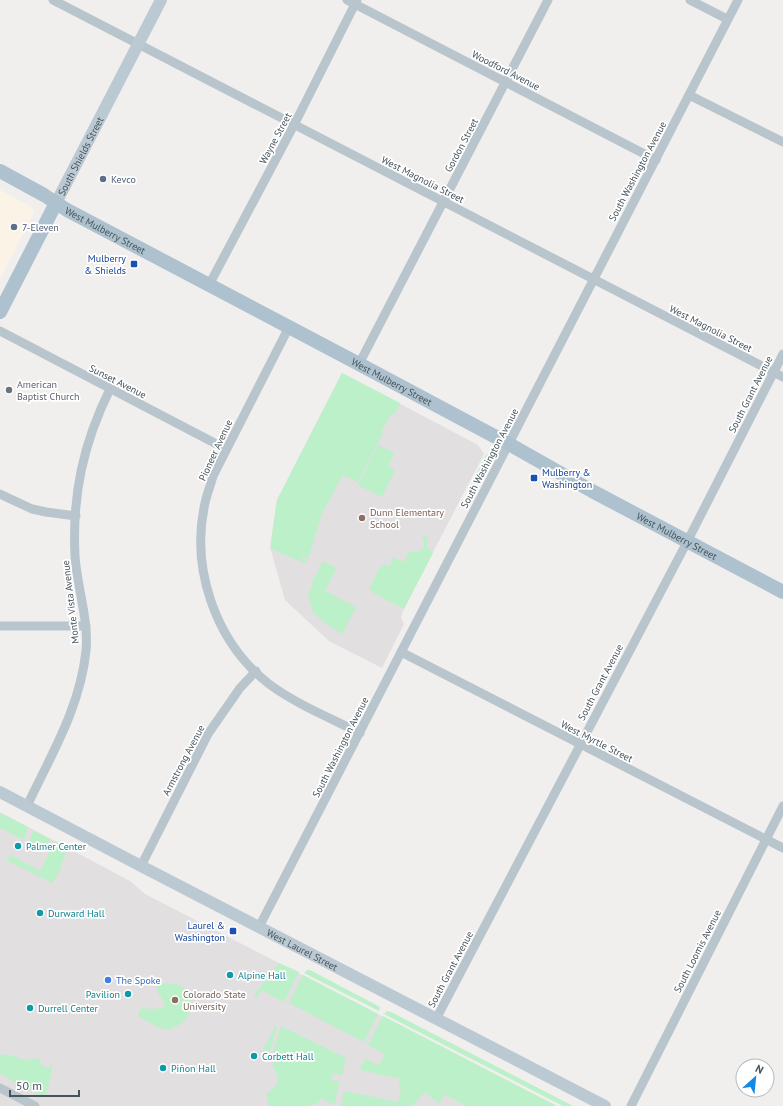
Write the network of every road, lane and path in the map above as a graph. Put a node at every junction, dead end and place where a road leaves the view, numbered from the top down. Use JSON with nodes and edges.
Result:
{"nodes":[{"id":1,"x":52,"y":0,"type":"edge"},
{"id":2,"x":161,"y":0,"type":"edge"},
{"id":3,"x":548,"y":0,"type":"edge"},
{"id":4,"x":690,"y":0,"type":"edge"},
{"id":5,"x":738,"y":0,"type":"edge"},
{"id":6,"x":353,"y":1,"type":"edge"},
{"id":7,"x":727,"y":19,"type":"junction"},
{"id":8,"x":138,"y":44,"type":"junction"},
{"id":9,"x":506,"y":82,"type":"junction"},
{"id":10,"x":689,"y":95,"type":"junction"},
{"id":11,"x":294,"y":125,"type":"junction"},
{"id":12,"x":783,"y":142,"type":"edge"},
{"id":13,"x":656,"y":160,"type":"junction"},
{"id":14,"x":0,"y":171,"type":"edge"},
{"id":15,"x":443,"y":202,"type":"junction"},
{"id":16,"x":56,"y":203,"type":"junction"},
{"id":17,"x":593,"y":280,"type":"junction"},
{"id":18,"x":209,"y":285,"type":"junction"},
{"id":19,"x":0,"y":312,"type":"edge"},
{"id":20,"x":289,"y":327,"type":"junction"},
{"id":21,"x":0,"y":332,"type":"edge"},
{"id":22,"x":783,"y":354,"type":"edge"},
{"id":23,"x":359,"y":364,"type":"junction"},
{"id":24,"x":773,"y":372,"type":"junction"},
{"id":25,"x":783,"y":377,"type":"edge"},
{"id":26,"x":110,"y":389,"type":"junction"},
{"id":27,"x":509,"y":444,"type":"junction"},
{"id":28,"x":226,"y":449,"type":"junction"},
{"id":29,"x":0,"y":494,"type":"edge"},
{"id":30,"x":76,"y":516,"type":"junction"},
{"id":31,"x":686,"y":542,"type":"junction"},
{"id":32,"x":783,"y":592,"type":"edge"},
{"id":33,"x":0,"y":626,"type":"edge"},
{"id":34,"x":86,"y":626,"type":"junction"},
{"id":35,"x":402,"y":652,"type":"junction"},
{"id":36,"x":256,"y":671,"type":"junction"},
{"id":37,"x":360,"y":733,"type":"junction"},
{"id":38,"x":580,"y":745,"type":"junction"},
{"id":39,"x":0,"y":792,"type":"edge"},
{"id":40,"x":27,"y":806,"type":"junction"},
{"id":41,"x":783,"y":806,"type":"edge"},
{"id":42,"x":766,"y":840,"type":"junction"},
{"id":43,"x":783,"y":848,"type":"edge"},
{"id":44,"x":141,"y":866,"type":"junction"},
{"id":45,"x":259,"y":927,"type":"junction"},
{"id":46,"x":436,"y":1019,"type":"junction"},
{"id":47,"x":0,"y":1088,"type":"edge"},
{"id":48,"x":35,"y":1106,"type":"edge"},
{"id":49,"x":605,"y":1106,"type":"edge"},
{"id":50,"x":631,"y":1106,"type":"edge"}],
"edges":[{"from":1,"to":8,"type":"street","name":"West Magnolia Street"},
{"from":2,"to":8,"type":"main road","name":"South Shields Street"},
{"from":3,"to":9,"type":"street","name":"Gordon Street"},
{"from":4,"to":7,"type":"street"},
{"from":5,"to":7,"type":"street","name":"South Washington Avenue"},
{"from":6,"to":9,"type":"street","name":"Woodford Avenue"},
{"from":6,"to":11,"type":"street","name":"Wayne Street"},
{"from":7,"to":10,"type":"street","name":"South Washington Avenue"},
{"from":8,"to":11,"type":"street","name":"West Magnolia Street"},
{"from":8,"to":16,"type":"main road","name":"South Shields Street"},
{"from":9,"to":13,"type":"street","name":"Woodford Avenue"},
{"from":9,"to":15,"type":"street","name":"Gordon Street"},
{"from":10,"to":12,"type":"street"},
{"from":10,"to":13,"type":"street","name":"South Washington Avenue"},
{"from":11,"to":15,"type":"street","name":"West Magnolia Street"},
{"from":11,"to":18,"type":"street","name":"Wayne Street"},
{"from":13,"to":17,"type":"street","name":"South Washington Avenue"},
{"from":14,"to":16,"type":"main road","name":"West Mulberry Street"},
{"from":15,"to":17,"type":"street","name":"West Magnolia Street"},
{"from":15,"to":23,"type":"street","name":"Gordon Street"},
{"from":16,"to":18,"type":"main road","name":"West Mulberry Street"},
{"from":16,"to":19,"type":"main road","name":"South Shields Street"},
{"from":17,"to":24,"type":"street","name":"West Magnolia Street"},
{"from":17,"to":27,"type":"street","name":"South Washington Avenue"},
{"from":18,"to":20,"type":"main road","name":"West Mulberry Street"},
{"from":20,"to":23,"type":"main road","name":"West Mulberry Street"},
{"from":20,"to":28,"type":"street","name":"Pioneer Avenue"},
{"from":21,"to":26,"type":"street","name":"Sunset Avenue"},
{"from":22,"to":24,"type":"street","name":"South Grant Avenue"},
{"from":23,"to":27,"type":"main road","name":"West Mulberry Street"},
{"from":24,"to":25,"type":"street","name":"West Magnolia Street"},
{"from":24,"to":31,"type":"street","name":"South Grant Avenue"},
{"from":26,"to":28,"type":"street","name":"Sunset Avenue"},
{"from":26,"to":30,"type":"street","name":"Monte Vista Avenue"},
{"from":27,"to":31,"type":"main road","name":"West Mulberry Street"},
{"from":27,"to":35,"type":"street","name":"South Washington Avenue"},
{"from":28,"to":36,"type":"street","name":"Pioneer Avenue"},
{"from":29,"to":30,"type":"street"},
{"from":30,"to":34,"type":"street","name":"Monte Vista Avenue"},
{"from":31,"to":32,"type":"main road","name":"West Mulberry Street"},
{"from":31,"to":38,"type":"street","name":"South Grant Avenue"},
{"from":33,"to":34,"type":"street"},
{"from":34,"to":40,"type":"street","name":"Monte Vista Avenue"},
{"from":35,"to":37,"type":"street","name":"South Washington Avenue"},
{"from":35,"to":38,"type":"street","name":"West Myrtle Street"},
{"from":36,"to":37,"type":"street","name":"Pioneer Avenue"},
{"from":36,"to":44,"type":"street","name":"Armstrong Avenue"},
{"from":37,"to":45,"type":"street","name":"South Washington Avenue"},
{"from":38,"to":42,"type":"street","name":"West Myrtle Street"},
{"from":38,"to":46,"type":"street","name":"South Grant Avenue"},
{"from":39,"to":40,"type":"main road","name":"West Laurel Street"},
{"from":40,"to":44,"type":"main road","name":"West Laurel Street"},
{"from":41,"to":42,"type":"street","name":"South Loomis Avenue"},
{"from":42,"to":43,"type":"street","name":"West Myrtle Street"},
{"from":42,"to":50,"type":"street","name":"South Loomis Avenue"},
{"from":44,"to":45,"type":"main road","name":"West Laurel Street"},
{"from":45,"to":46,"type":"main road","name":"West Laurel Street"},
{"from":46,"to":49,"type":"main road","name":"West Laurel Street"},
{"from":47,"to":48,"type":"street"}]}
